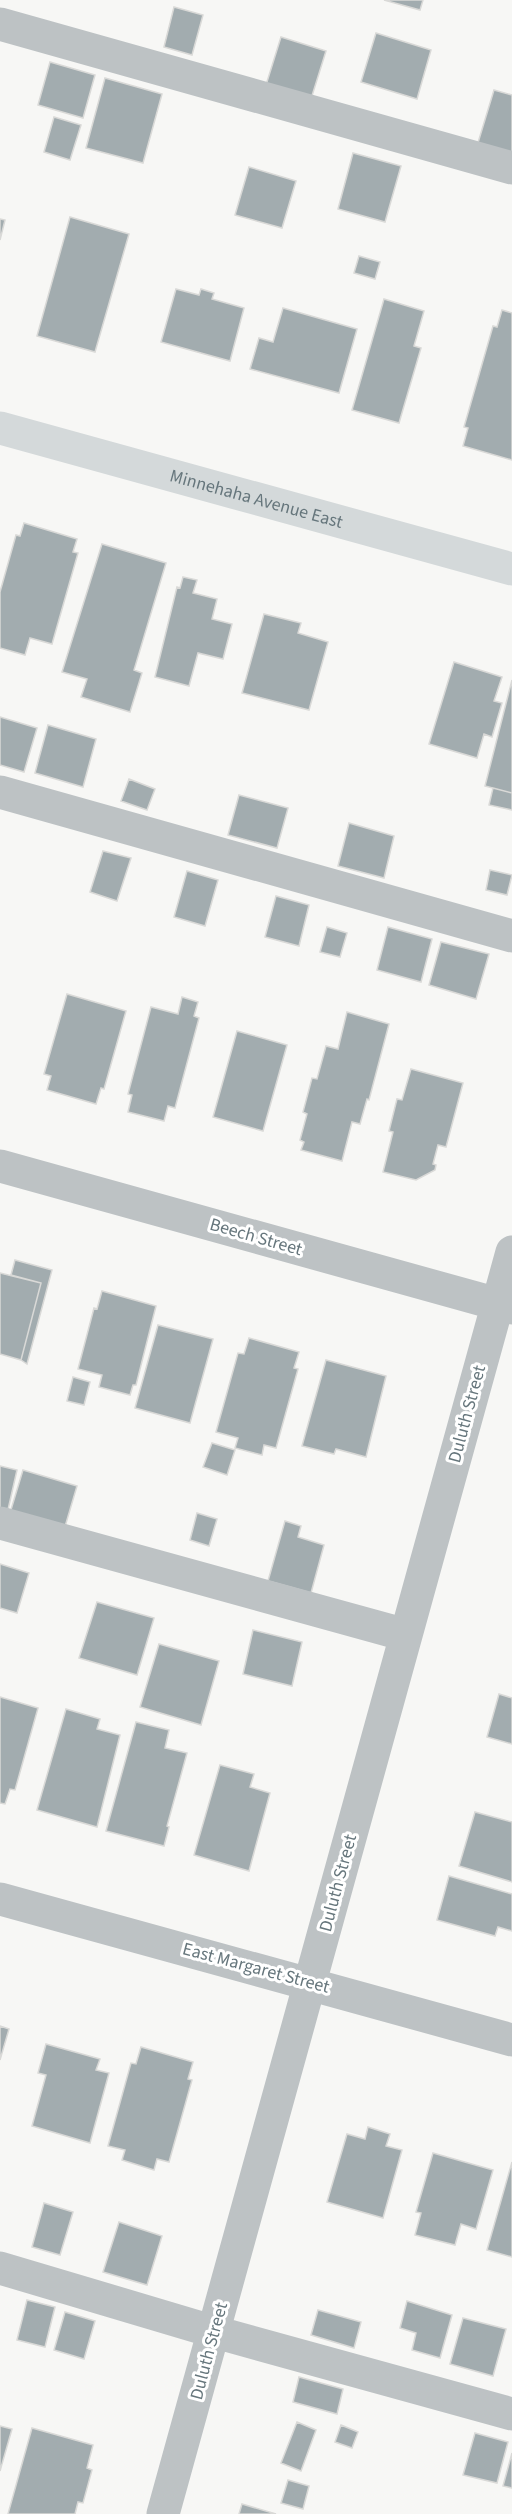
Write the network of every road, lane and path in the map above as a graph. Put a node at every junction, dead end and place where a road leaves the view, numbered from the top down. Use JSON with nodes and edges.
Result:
{"nodes":[{"id":1,"x":0,"y":24,"type":"edge"},
{"id":2,"x":512,"y":168,"type":"edge"},
{"id":3,"x":0,"y":428,"type":"edge"},
{"id":4,"x":512,"y":569,"type":"edge"},
{"id":5,"x":0,"y":792,"type":"edge"},
{"id":6,"x":512,"y":936,"type":"edge"},
{"id":7,"x":0,"y":1166,"type":"edge"},
{"id":8,"x":512,"y":1252,"type":"edge"},
{"id":9,"x":505,"y":1306,"type":"edge"},
{"id":10,"x":0,"y":1523,"type":"edge"},
{"id":11,"x":406,"y":1635,"type":"junction"},
{"id":12,"x":0,"y":1899,"type":"edge"},
{"id":13,"x":310,"y":1983,"type":"junction"},
{"id":14,"x":512,"y":2040,"type":"edge"},
{"id":15,"x":0,"y":2268,"type":"edge"},
{"id":16,"x":215,"y":2332,"type":"junction"},
{"id":17,"x":512,"y":2414,"type":"edge"},
{"id":18,"x":164,"y":2514,"type":"edge"}],
"edges":[{"from":1,"to":2,"type":"street"},
{"from":3,"to":4,"type":"main road","name":"Minnehaha Avenue East"},
{"from":5,"to":6,"type":"street"},
{"from":7,"to":9,"type":"street","name":"Beech Street"},
{"from":8,"to":9,"type":"street","name":"Duluth Street"},
{"from":9,"to":11,"type":"street","name":"Duluth Street"},
{"from":10,"to":11,"type":"street"},
{"from":11,"to":13,"type":"street","name":"Duluth Street"},
{"from":12,"to":13,"type":"street","name":"East Margaret Street"},
{"from":13,"to":14,"type":"street","name":"East Margaret Street"},
{"from":13,"to":16,"type":"street","name":"Duluth Street"},
{"from":15,"to":16,"type":"street"},
{"from":16,"to":17,"type":"street"},
{"from":16,"to":18,"type":"street","name":"Duluth Street"}]}
